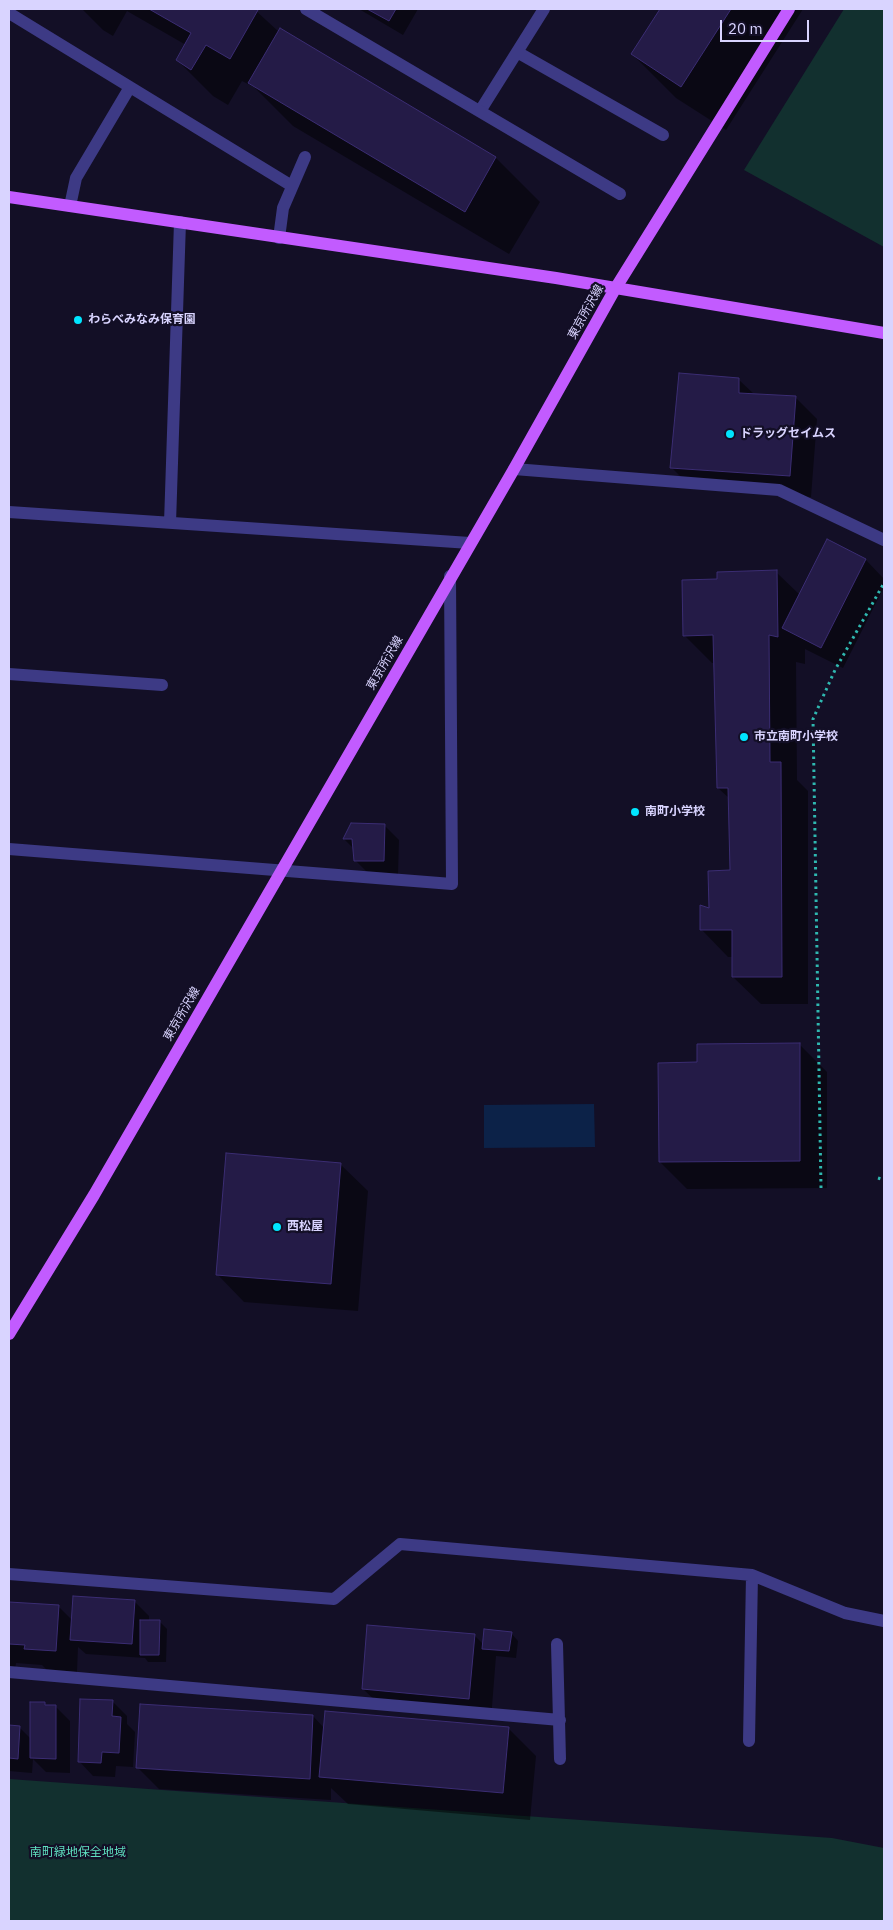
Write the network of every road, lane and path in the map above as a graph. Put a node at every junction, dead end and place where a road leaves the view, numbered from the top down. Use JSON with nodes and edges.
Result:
{"nodes":[{"id":1,"x":306,"y":9,"type":"edge"},
{"id":2,"x":544,"y":9,"type":"edge"},
{"id":3,"x":789,"y":9,"type":"edge"},
{"id":4,"x":9,"y":13,"type":"edge"},
{"id":5,"x":517,"y":52,"type":"junction"},
{"id":6,"x":130,"y":87,"type":"junction"},
{"id":7,"x":480,"y":111,"type":"junction"},
{"id":8,"x":663,"y":135,"type":"dead end"},
{"id":9,"x":305,"y":157,"type":"dead end"},
{"id":10,"x":292,"y":186,"type":"junction"},
{"id":11,"x":620,"y":194,"type":"dead end"},
{"id":12,"x":9,"y":197,"type":"edge"},
{"id":13,"x":70,"y":206,"type":"junction"},
{"id":14,"x":180,"y":222,"type":"junction"},
{"id":15,"x":279,"y":238,"type":"junction"},
{"id":16,"x":615,"y":289,"type":"junction"},
{"id":17,"x":884,"y":333,"type":"edge"},
{"id":18,"x":514,"y":469,"type":"junction"},
{"id":19,"x":9,"y":512,"type":"edge"},
{"id":20,"x":170,"y":524,"type":"junction"},
{"id":21,"x":884,"y":540,"type":"edge"},
{"id":22,"x":470,"y":543,"type":"junction"},
{"id":23,"x":450,"y":576,"type":"junction"},
{"id":24,"x":884,"y":583,"type":"edge"},
{"id":25,"x":9,"y":674,"type":"edge"},
{"id":26,"x":162,"y":685,"type":"dead end"},
{"id":27,"x":9,"y":849,"type":"edge"},
{"id":28,"x":282,"y":870,"type":"junction"},
{"id":29,"x":878,"y":1178,"type":"dead end"},
{"id":30,"x":884,"y":1180,"type":"edge"},
{"id":31,"x":821,"y":1188,"type":"dead end"},
{"id":32,"x":9,"y":1334,"type":"edge"},
{"id":33,"x":9,"y":1574,"type":"edge"},
{"id":34,"x":752,"y":1575,"type":"junction"},
{"id":35,"x":884,"y":1621,"type":"edge"},
{"id":36,"x":557,"y":1644,"type":"dead end"},
{"id":37,"x":9,"y":1672,"type":"edge"},
{"id":38,"x":560,"y":1720,"type":"junction"},
{"id":39,"x":749,"y":1741,"type":"dead end"},
{"id":40,"x":560,"y":1759,"type":"dead end"}],
"edges":[{"from":1,"to":7,"type":"street"},
{"from":2,"to":5,"type":"street"},
{"from":3,"to":16,"type":"main road","name":"東京所沢線"},
{"from":4,"to":6,"type":"street"},
{"from":5,"to":7,"type":"street"},
{"from":5,"to":8,"type":"street"},
{"from":6,"to":10,"type":"street"},
{"from":6,"to":13,"type":"street"},
{"from":7,"to":11,"type":"street"},
{"from":9,"to":10,"type":"street"},
{"from":10,"to":15,"type":"street"},
{"from":12,"to":13,"type":"main road"},
{"from":13,"to":14,"type":"main road"},
{"from":14,"to":15,"type":"main road"},
{"from":14,"to":20,"type":"street"},
{"from":15,"to":16,"type":"main road"},
{"from":16,"to":17,"type":"main road"},
{"from":16,"to":18,"type":"main road","name":"東京所沢線"},
{"from":18,"to":21,"type":"street"},
{"from":18,"to":22,"type":"main road","name":"東京所沢線"},
{"from":19,"to":20,"type":"street"},
{"from":20,"to":22,"type":"street"},
{"from":22,"to":23,"type":"main road","name":"東京所沢線"},
{"from":23,"to":28,"type":"main road","name":"東京所沢線"},
{"from":23,"to":28,"type":"street"},
{"from":24,"to":31,"type":"path"},
{"from":25,"to":26,"type":"street"},
{"from":27,"to":28,"type":"street"},
{"from":28,"to":32,"type":"main road","name":"東京所沢線"},
{"from":29,"to":30,"type":"path"},
{"from":33,"to":34,"type":"street"},
{"from":34,"to":35,"type":"street"},
{"from":34,"to":39,"type":"street"},
{"from":36,"to":38,"type":"street"},
{"from":37,"to":38,"type":"street"},
{"from":38,"to":40,"type":"street"}]}
